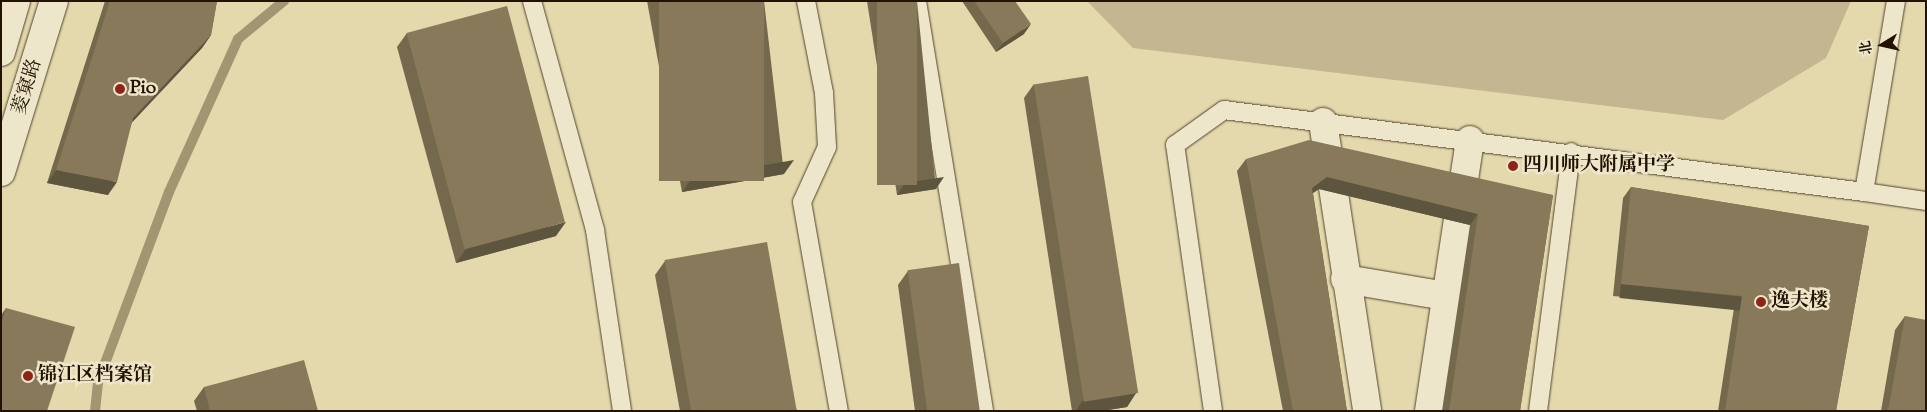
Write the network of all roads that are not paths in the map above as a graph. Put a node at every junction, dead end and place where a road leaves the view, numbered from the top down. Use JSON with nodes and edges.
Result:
{"nodes":[{"id":1,"x":16,"y":1,"type":"edge"},
{"id":2,"x":54,"y":1,"type":"edge"},
{"id":3,"x":532,"y":1,"type":"edge"},
{"id":4,"x":806,"y":1,"type":"edge"},
{"id":5,"x":917,"y":1,"type":"edge"},
{"id":6,"x":1896,"y":1,"type":"edge"},
{"id":7,"x":1,"y":52,"type":"edge"},
{"id":8,"x":1323,"y":122,"type":"junction"},
{"id":9,"x":1470,"y":140,"type":"junction"},
{"id":10,"x":1571,"y":152,"type":"junction"},
{"id":11,"x":1,"y":172,"type":"edge"},
{"id":12,"x":1864,"y":192,"type":"junction"},
{"id":13,"x":1926,"y":201,"type":"edge"},
{"id":14,"x":1345,"y":279,"type":"junction"},
{"id":15,"x":1446,"y":296,"type":"junction"},
{"id":16,"x":622,"y":411,"type":"edge"},
{"id":17,"x":839,"y":411,"type":"edge"},
{"id":18,"x":984,"y":411,"type":"edge"},
{"id":19,"x":1213,"y":411,"type":"edge"},
{"id":20,"x":1367,"y":411,"type":"edge"},
{"id":21,"x":1428,"y":411,"type":"edge"},
{"id":22,"x":1538,"y":411,"type":"edge"}],
"edges":[{"from":1,"to":7,"type":"street","name":"菱窠路"},
{"from":2,"to":11,"type":"street","name":"菱窠路"},
{"from":3,"to":16,"type":"lane"},
{"from":4,"to":17,"type":"lane"},
{"from":5,"to":18,"type":"lane"},
{"from":6,"to":12,"type":"lane"},
{"from":8,"to":9,"type":"lane"},
{"from":8,"to":14,"type":"street"},
{"from":8,"to":19,"type":"lane"},
{"from":9,"to":10,"type":"lane"},
{"from":9,"to":15,"type":"street"},
{"from":10,"to":12,"type":"lane"},
{"from":10,"to":22,"type":"lane"},
{"from":12,"to":13,"type":"lane"},
{"from":14,"to":15,"type":"street"},
{"from":14,"to":20,"type":"street"},
{"from":15,"to":21,"type":"street"}]}
